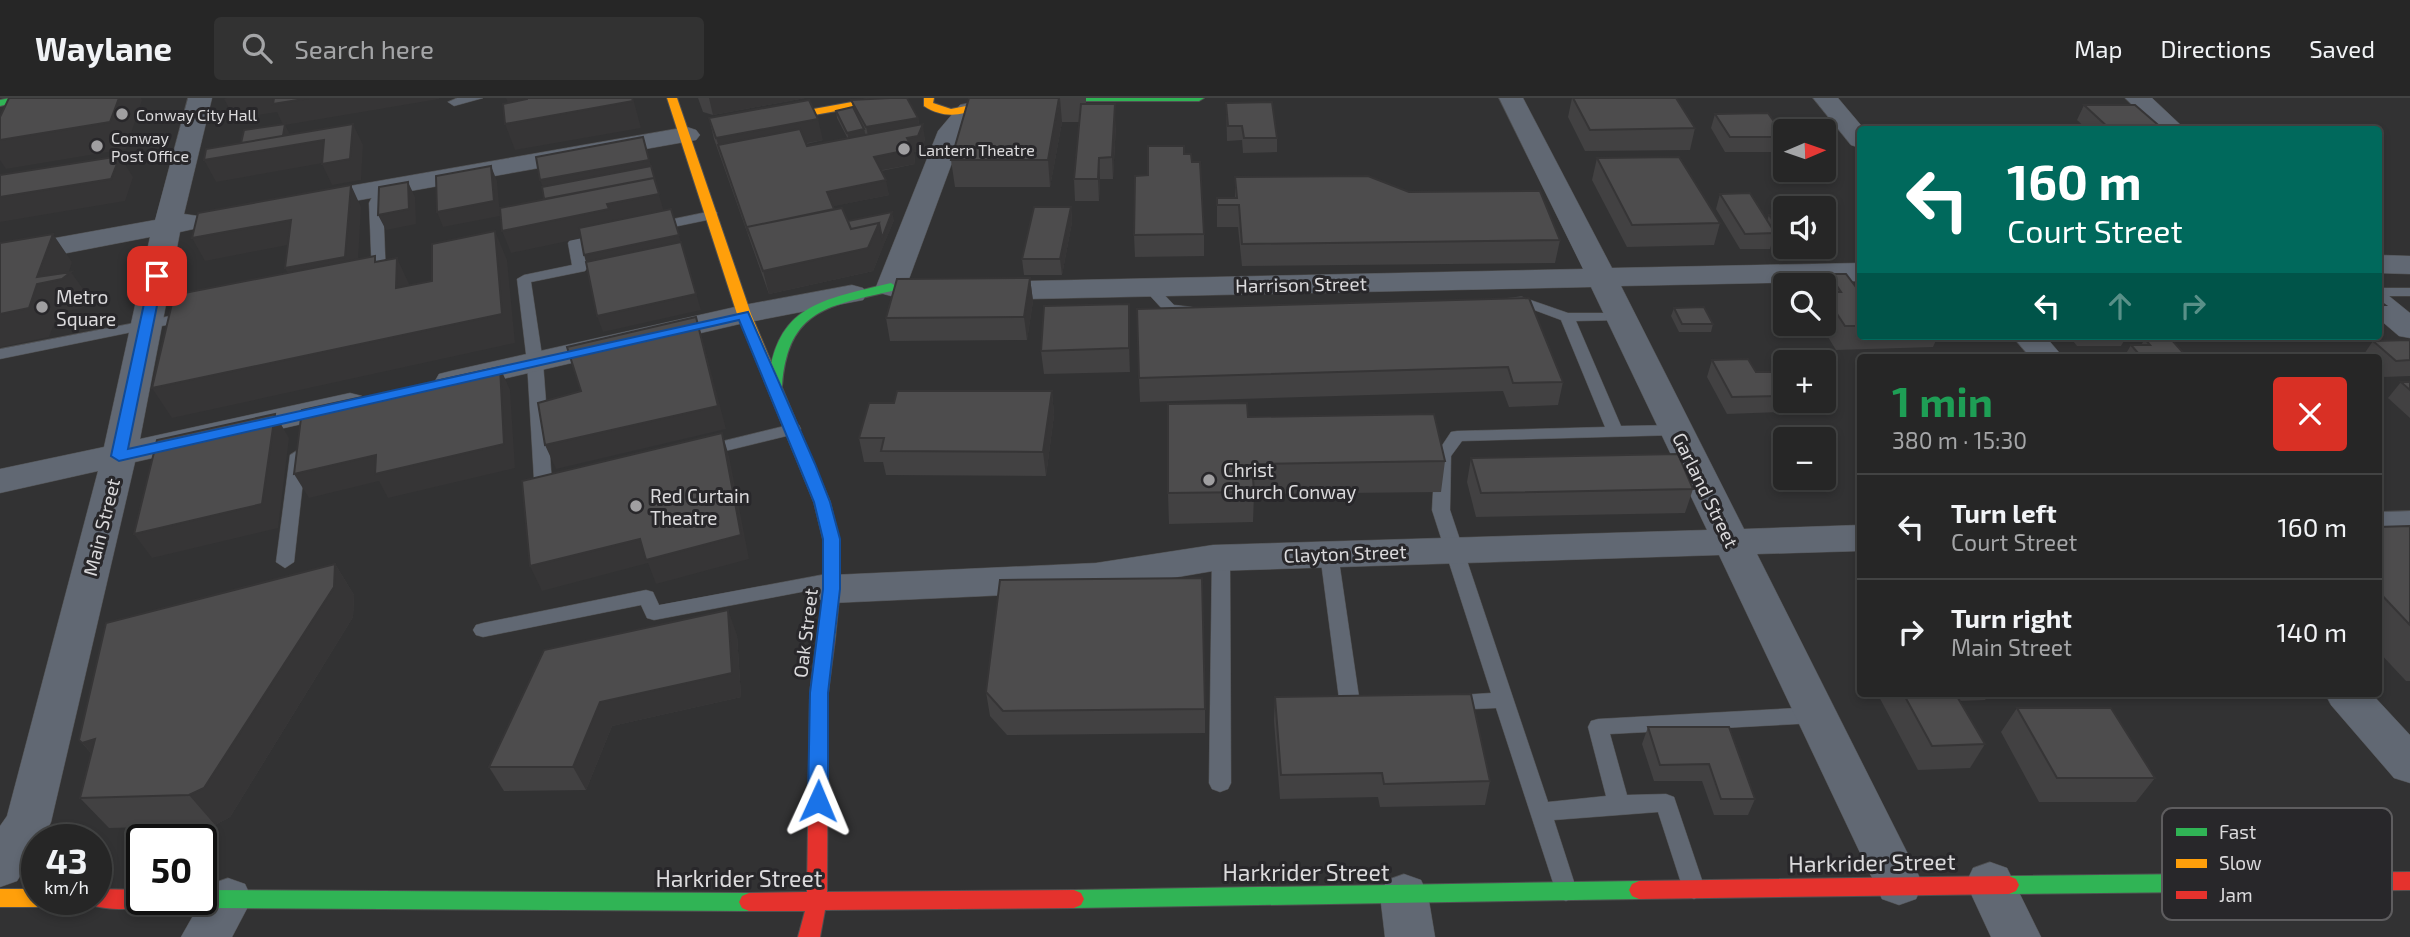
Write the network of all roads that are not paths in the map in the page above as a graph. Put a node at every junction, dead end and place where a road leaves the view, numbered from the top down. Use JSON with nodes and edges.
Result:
{"nodes":[{"id":1,"x":27,"y":98,"type":"edge"},
{"id":2,"x":200,"y":98,"type":"edge"},
{"id":3,"x":477,"y":98,"type":"edge"},
{"id":4,"x":672,"y":98,"type":"edge"},
{"id":5,"x":892,"y":98,"type":"edge"},
{"id":6,"x":901,"y":98,"type":"edge"},
{"id":7,"x":1199,"y":98,"type":"edge"},
{"id":8,"x":1511,"y":98,"type":"edge"},
{"id":9,"x":1825,"y":98,"type":"edge"},
{"id":10,"x":2137,"y":98,"type":"edge"},
{"id":11,"x":1033,"y":99,"type":"edge"},
{"id":12,"x":454,"y":102,"type":"dead end"},
{"id":13,"x":0,"y":103,"type":"edge"},
{"id":14,"x":999,"y":103,"type":"edge"},
{"id":15,"x":953,"y":109,"type":"edge"},
{"id":16,"x":745,"y":125,"type":"edge"},
{"id":17,"x":2169,"y":126,"type":"edge"},
{"id":18,"x":697,"y":134,"type":"junction"},
{"id":19,"x":1857,"y":136,"type":"edge"},
{"id":20,"x":383,"y":188,"type":"junction"},
{"id":21,"x":275,"y":207,"type":"edge"},
{"id":22,"x":712,"y":215,"type":"junction"},
{"id":23,"x":208,"y":219,"type":"edge"},
{"id":24,"x":167,"y":226,"type":"junction"},
{"id":25,"x":639,"y":230,"type":"edge"},
{"id":26,"x":614,"y":235,"type":"edge"},
{"id":27,"x":0,"y":257,"type":"edge"},
{"id":28,"x":2382,"y":264,"type":"edge"},
{"id":29,"x":2410,"y":265,"type":"edge"},
{"id":30,"x":1857,"y":272,"type":"edge"},
{"id":31,"x":1601,"y":278,"type":"junction"},
{"id":32,"x":352,"y":283,"type":"edge"},
{"id":33,"x":891,"y":287,"type":"junction"},
{"id":34,"x":1149,"y":287,"type":"junction"},
{"id":35,"x":920,"y":291,"type":"edge"},
{"id":36,"x":960,"y":291,"type":"edge"},
{"id":37,"x":2382,"y":292,"type":"edge"},
{"id":38,"x":2410,"y":292,"type":"edge"},
{"id":39,"x":1495,"y":302,"type":"edge"},
{"id":40,"x":2382,"y":305,"type":"edge"},
{"id":41,"x":208,"y":313,"type":"edge"},
{"id":42,"x":1207,"y":313,"type":"edge"},
{"id":43,"x":744,"y":314,"type":"junction"},
{"id":44,"x":1621,"y":316,"type":"junction"},
{"id":45,"x":1567,"y":317,"type":"junction"},
{"id":46,"x":146,"y":326,"type":"junction"},
{"id":47,"x":2408,"y":326,"type":"edge"},
{"id":48,"x":2032,"y":340,"type":"edge"},
{"id":49,"x":0,"y":354,"type":"edge"},
{"id":50,"x":2044,"y":354,"type":"edge"},
{"id":51,"x":534,"y":362,"type":"junction"},
{"id":52,"x":426,"y":386,"type":"edge"},
{"id":53,"x":775,"y":386,"type":"junction"},
{"id":54,"x":385,"y":396,"type":"edge"},
{"id":55,"x":302,"y":427,"type":"junction"},
{"id":56,"x":793,"y":429,"type":"junction"},
{"id":57,"x":1677,"y":430,"type":"junction"},
{"id":58,"x":1615,"y":432,"type":"junction"},
{"id":59,"x":689,"y":455,"type":"edge"},
{"id":60,"x":119,"y":456,"type":"junction"},
{"id":61,"x":0,"y":481,"type":"edge"},
{"id":62,"x":549,"y":491,"type":"edge"},
{"id":63,"x":2382,"y":524,"type":"edge"},
{"id":64,"x":2410,"y":524,"type":"edge"},
{"id":65,"x":1857,"y":538,"type":"edge"},
{"id":66,"x":1730,"y":542,"type":"junction"},
{"id":67,"x":1456,"y":550,"type":"junction"},
{"id":68,"x":1329,"y":554,"type":"junction"},
{"id":69,"x":1221,"y":557,"type":"junction"},
{"id":70,"x":285,"y":562,"type":"dead end"},
{"id":71,"x":832,"y":585,"type":"junction"},
{"id":72,"x":483,"y":630,"type":"dead end"},
{"id":73,"x":2350,"y":697,"type":"edge"},
{"id":74,"x":1505,"y":700,"type":"junction"},
{"id":75,"x":1427,"y":703,"type":"edge"},
{"id":76,"x":1389,"y":704,"type":"edge"},
{"id":77,"x":1816,"y":715,"type":"junction"},
{"id":78,"x":2410,"y":765,"type":"edge"},
{"id":79,"x":1220,"y":783,"type":"dead end"},
{"id":80,"x":1619,"y":804,"type":"junction"},
{"id":81,"x":1541,"y":813,"type":"junction"},
{"id":82,"x":0,"y":866,"type":"edge"},
{"id":83,"x":2392,"y":881,"type":"edge"},
{"id":84,"x":2410,"y":881,"type":"edge"},
{"id":85,"x":2162,"y":882,"type":"edge"},
{"id":86,"x":1990,"y":883,"type":"junction"},
{"id":87,"x":1899,"y":884,"type":"junction"},
{"id":88,"x":1694,"y":889,"type":"junction"},
{"id":89,"x":1566,"y":891,"type":"junction"},
{"id":90,"x":0,"y":898,"type":"edge"},
{"id":91,"x":21,"y":898,"type":"edge"},
{"id":92,"x":817,"y":902,"type":"junction"},
{"id":93,"x":217,"y":912,"type":"edge"},
{"id":94,"x":1407,"y":916,"type":"edge"},
{"id":95,"x":809,"y":937,"type":"edge"},
{"id":96,"x":2016,"y":937,"type":"edge"}],
"edges":[{"from":1,"to":13,"type":"main road"},
{"from":2,"to":24,"type":"street","name":"Main Street"},
{"from":3,"to":12,"type":"lane"},
{"from":4,"to":18,"type":"main road","name":"Oak Street"},
{"from":5,"to":16,"type":"main road"},
{"from":6,"to":15,"type":"main road"},
{"from":7,"to":11,"type":"main road"},
{"from":8,"to":31,"type":"street","name":"Garland Street"},
{"from":9,"to":19,"type":"street"},
{"from":10,"to":17,"type":"street"},
{"from":14,"to":15,"type":"main road"},
{"from":15,"to":33,"type":"street"},
{"from":18,"to":20,"type":"street"},
{"from":18,"to":22,"type":"main road","name":"Oak Street"},
{"from":20,"to":21,"type":"street"},
{"from":20,"to":32,"type":"lane"},
{"from":22,"to":25,"type":"lane"},
{"from":22,"to":43,"type":"main road","name":"Oak Street"},
{"from":23,"to":24,"type":"street"},
{"from":24,"to":27,"type":"street"},
{"from":24,"to":46,"type":"street","name":"Main Street"},
{"from":26,"to":51,"type":"lane"},
{"from":28,"to":29,"type":"street"},
{"from":30,"to":31,"type":"street","name":"Harrison Street"},
{"from":31,"to":34,"type":"street","name":"Harrison Street"},
{"from":31,"to":44,"type":"street","name":"Garland Street"},
{"from":33,"to":35,"type":"street"},
{"from":33,"to":43,"type":"street"},
{"from":33,"to":53,"type":"main road","name":"Oak Street"},
{"from":34,"to":36,"type":"street","name":"Harrison Street"},
{"from":34,"to":42,"type":"lane"},
{"from":37,"to":38,"type":"lane"},
{"from":39,"to":45,"type":"lane"},
{"from":40,"to":47,"type":"street"},
{"from":41,"to":46,"type":"lane"},
{"from":43,"to":51,"type":"street"},
{"from":43,"to":53,"type":"main road","name":"Oak Street"},
{"from":44,"to":45,"type":"lane"},
{"from":44,"to":57,"type":"street","name":"Garland Street"},
{"from":45,"to":58,"type":"lane"},
{"from":46,"to":49,"type":"lane"},
{"from":46,"to":60,"type":"street","name":"Main Street"},
{"from":48,"to":50,"type":"street"},
{"from":51,"to":52,"type":"street"},
{"from":51,"to":62,"type":"lane"},
{"from":53,"to":56,"type":"main road","name":"Oak Street"},
{"from":54,"to":55,"type":"street"},
{"from":55,"to":60,"type":"street"},
{"from":55,"to":70,"type":"lane"},
{"from":56,"to":59,"type":"lane"},
{"from":56,"to":71,"type":"main road","name":"Oak Street"},
{"from":57,"to":58,"type":"lane"},
{"from":57,"to":66,"type":"street","name":"Garland Street"},
{"from":58,"to":67,"type":"lane"},
{"from":60,"to":61,"type":"street"},
{"from":60,"to":82,"type":"street","name":"Main Street"},
{"from":63,"to":64,"type":"street"},
{"from":65,"to":66,"type":"street","name":"Clayton Street"},
{"from":66,"to":67,"type":"street","name":"Clayton Street"},
{"from":66,"to":77,"type":"street","name":"Garland Street"},
{"from":67,"to":68,"type":"street","name":"Clayton Street"},
{"from":67,"to":74,"type":"lane"},
{"from":68,"to":69,"type":"street","name":"Clayton Street"},
{"from":68,"to":76,"type":"lane"},
{"from":69,"to":71,"type":"street","name":"Clayton Street"},
{"from":69,"to":79,"type":"lane"},
{"from":71,"to":72,"type":"lane"},
{"from":71,"to":92,"type":"main road","name":"Oak Street"},
{"from":73,"to":78,"type":"street"},
{"from":74,"to":75,"type":"lane"},
{"from":74,"to":81,"type":"lane"},
{"from":77,"to":80,"type":"lane"},
{"from":77,"to":87,"type":"street","name":"Garland Street"},
{"from":80,"to":81,"type":"lane"},
{"from":80,"to":88,"type":"lane"},
{"from":81,"to":89,"type":"lane"},
{"from":83,"to":84,"type":"main road","name":"Harkrider Street"},
{"from":85,"to":86,"type":"main road","name":"Harkrider Street"},
{"from":86,"to":87,"type":"main road","name":"Harkrider Street"},
{"from":86,"to":96,"type":"street"},
{"from":87,"to":88,"type":"main road","name":"Harkrider Street"},
{"from":88,"to":89,"type":"main road","name":"Harkrider Street"},
{"from":89,"to":94,"type":"main road","name":"Harkrider Street"},
{"from":90,"to":91,"type":"main road"},
{"from":92,"to":93,"type":"main road","name":"Harkrider Street"},
{"from":92,"to":94,"type":"main road","name":"Harkrider Street"},
{"from":92,"to":95,"type":"main road","name":"Oak Street"}]}
